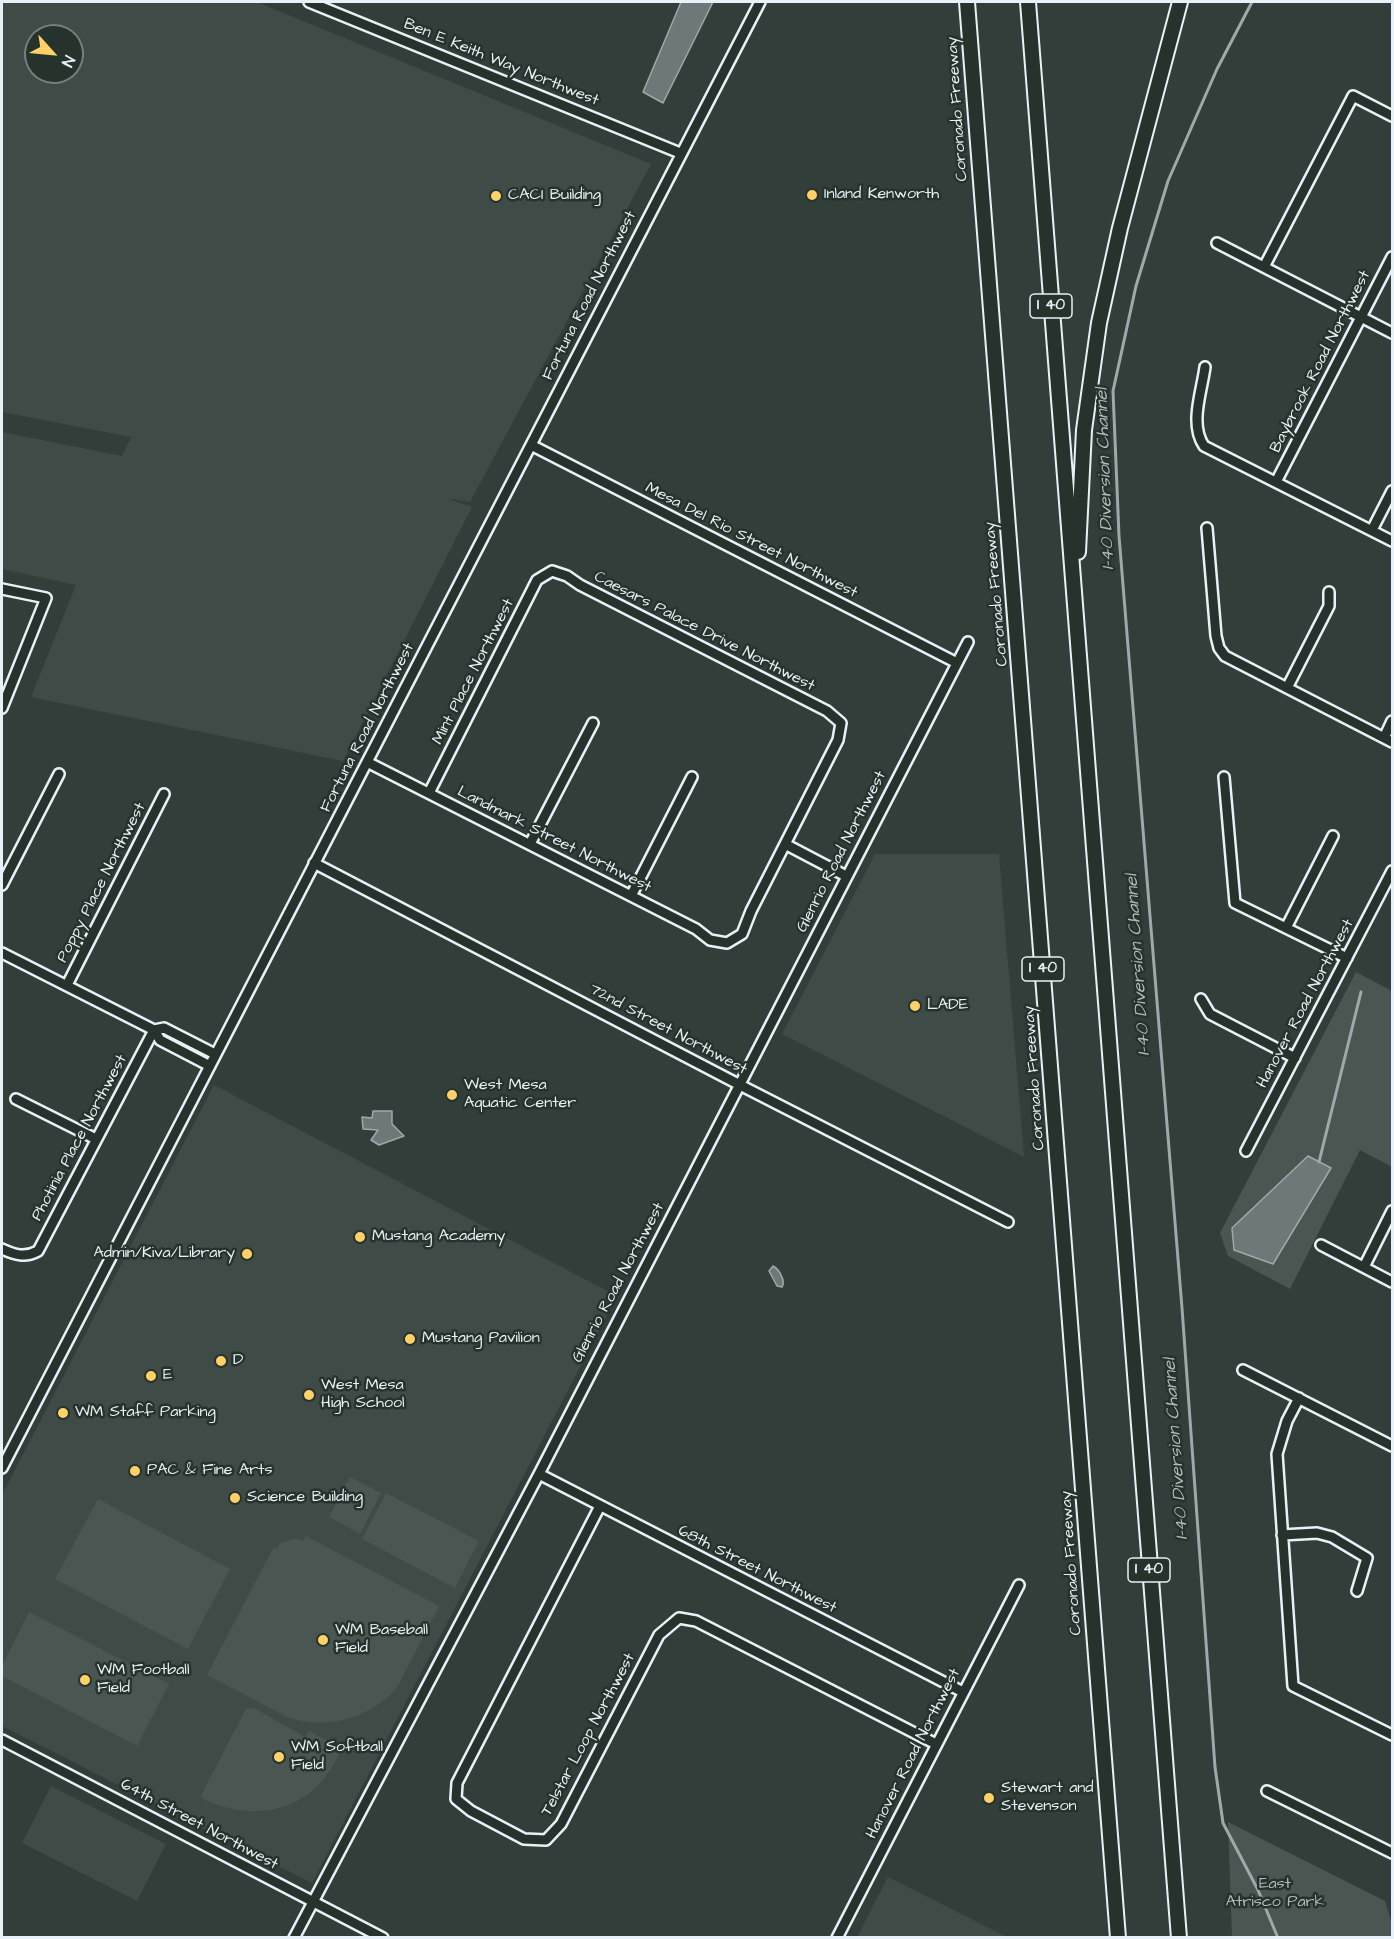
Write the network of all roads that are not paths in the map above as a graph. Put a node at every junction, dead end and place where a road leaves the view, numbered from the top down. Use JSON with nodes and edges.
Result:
{"nodes":[{"id":1,"x":309,"y":2,"type":"edge"},
{"id":2,"x":760,"y":2,"type":"edge"},
{"id":3,"x":959,"y":2,"type":"edge"},
{"id":4,"x":967,"y":2,"type":"edge"},
{"id":5,"x":1028,"y":2,"type":"edge"},
{"id":6,"x":1181,"y":2,"type":"edge"},
{"id":7,"x":970,"y":51,"type":"junction"},
{"id":8,"x":1392,"y":116,"type":"edge"},
{"id":9,"x":680,"y":153,"type":"junction"},
{"id":10,"x":1217,"y":243,"type":"dead end"},
{"id":11,"x":1392,"y":256,"type":"edge"},
{"id":12,"x":1264,"y":267,"type":"junction"},
{"id":13,"x":1361,"y":317,"type":"junction"},
{"id":14,"x":1392,"y":333,"type":"edge"},
{"id":15,"x":1205,"y":367,"type":"dead end"},
{"id":16,"x":531,"y":445,"type":"junction"},
{"id":17,"x":1276,"y":482,"type":"junction"},
{"id":18,"x":1392,"y":491,"type":"edge"},
{"id":19,"x":1207,"y":528,"type":"dead end"},
{"id":20,"x":1372,"y":530,"type":"junction"},
{"id":21,"x":1392,"y":541,"type":"edge"},
{"id":22,"x":552,"y":571,"type":"joint"},
{"id":23,"x":2,"y":589,"type":"edge"},
{"id":24,"x":1329,"y":592,"type":"dead end"},
{"id":25,"x":1075,"y":610,"type":"junction"},
{"id":26,"x":968,"y":642,"type":"dead end"},
{"id":27,"x":957,"y":663,"type":"junction"},
{"id":28,"x":1287,"y":688,"type":"junction"},
{"id":29,"x":2,"y":708,"type":"edge"},
{"id":30,"x":1392,"y":722,"type":"edge"},
{"id":31,"x":593,"y":723,"type":"dead end"},
{"id":32,"x":1388,"y":740,"type":"edge"},
{"id":33,"x":367,"y":762,"type":"junction"},
{"id":34,"x":59,"y":774,"type":"dead end"},
{"id":35,"x":692,"y":777,"type":"dead end"},
{"id":36,"x":1224,"y":777,"type":"dead end"},
{"id":37,"x":429,"y":793,"type":"junction"},
{"id":38,"x":164,"y":794,"type":"dead end"},
{"id":39,"x":1333,"y":836,"type":"dead end"},
{"id":40,"x":530,"y":844,"type":"junction"},
{"id":41,"x":785,"y":844,"type":"junction"},
{"id":42,"x":314,"y":863,"type":"junction"},
{"id":43,"x":1392,"y":871,"type":"edge"},
{"id":44,"x":846,"y":876,"type":"junction"},
{"id":45,"x":2,"y":885,"type":"edge"},
{"id":46,"x":631,"y":897,"type":"junction"},
{"id":47,"x":1286,"y":928,"type":"junction"},
{"id":48,"x":2,"y":953,"type":"edge"},
{"id":49,"x":1347,"y":958,"type":"junction"},
{"id":50,"x":67,"y":985,"type":"junction"},
{"id":51,"x":1201,"y":999,"type":"dead end"},
{"id":52,"x":154,"y":1030,"type":"junction"},
{"id":53,"x":215,"y":1054,"type":"junction"},
{"id":54,"x":1295,"y":1058,"type":"junction"},
{"id":55,"x":210,"y":1065,"type":"junction"},
{"id":56,"x":740,"y":1085,"type":"junction"},
{"id":57,"x":16,"y":1099,"type":"dead end"},
{"id":58,"x":96,"y":1138,"type":"junction"},
{"id":59,"x":1246,"y":1151,"type":"dead end"},
{"id":60,"x":1392,"y":1211,"type":"edge"},
{"id":61,"x":1008,"y":1222,"type":"dead end"},
{"id":62,"x":1321,"y":1245,"type":"dead end"},
{"id":63,"x":2,"y":1249,"type":"edge"},
{"id":64,"x":1364,"y":1267,"type":"junction"},
{"id":65,"x":1392,"y":1282,"type":"edge"},
{"id":66,"x":1243,"y":1370,"type":"dead end"},
{"id":67,"x":1299,"y":1398,"type":"junction"},
{"id":68,"x":1392,"y":1446,"type":"edge"},
{"id":69,"x":2,"y":1468,"type":"edge"},
{"id":70,"x":538,"y":1474,"type":"junction"},
{"id":71,"x":600,"y":1506,"type":"junction"},
{"id":72,"x":1282,"y":1535,"type":"junction"},
{"id":73,"x":1019,"y":1585,"type":"dead end"},
{"id":74,"x":1357,"y":1591,"type":"dead end"},
{"id":75,"x":963,"y":1692,"type":"junction"},
{"id":76,"x":1392,"y":1735,"type":"edge"},
{"id":77,"x":2,"y":1740,"type":"edge"},
{"id":78,"x":936,"y":1744,"type":"junction"},
{"id":79,"x":1268,"y":1791,"type":"dead end"},
{"id":80,"x":1392,"y":1853,"type":"edge"},
{"id":81,"x":313,"y":1901,"type":"junction"},
{"id":82,"x":294,"y":1938,"type":"edge"},
{"id":83,"x":383,"y":1938,"type":"edge"},
{"id":84,"x":837,"y":1938,"type":"edge"},
{"id":85,"x":1118,"y":1938,"type":"edge"},
{"id":86,"x":1179,"y":1938,"type":"edge"}],
"edges":[{"from":1,"to":9,"type":"street","name":"Ben E Keith Way Northwest"},
{"from":2,"to":9,"type":"street","name":"Fortuna Road Northwest"},
{"from":3,"to":7,"type":"highway"},
{"from":4,"to":7,"type":"highway","name":"Coronado Freeway","number":"I 40"},
{"from":5,"to":25,"type":"highway","number":"I 40"},
{"from":6,"to":25,"type":"highway"},
{"from":7,"to":85,"type":"highway","name":"Coronado Freeway","number":"I 40"},
{"from":8,"to":12,"type":"street"},
{"from":9,"to":16,"type":"street","name":"Fortuna Road Northwest"},
{"from":10,"to":12,"type":"street"},
{"from":11,"to":13,"type":"street","name":"Baybrook Road Northwest"},
{"from":12,"to":13,"type":"street"},
{"from":13,"to":14,"type":"street"},
{"from":13,"to":17,"type":"street","name":"Baybrook Road Northwest"},
{"from":15,"to":17,"type":"street"},
{"from":16,"to":27,"type":"street","name":"Mesa Del Rio Street Northwest"},
{"from":16,"to":33,"type":"street","name":"Fortuna Road Northwest"},
{"from":17,"to":20,"type":"street"},
{"from":18,"to":20,"type":"street"},
{"from":19,"to":28,"type":"street"},
{"from":20,"to":21,"type":"street"},
{"from":22,"to":37,"type":"street","name":"Mint Place Northwest"},
{"from":22,"to":41,"type":"street","name":"Caesars Palace Drive Northwest"},
{"from":23,"to":29,"type":"street"},
{"from":24,"to":28,"type":"street"},
{"from":25,"to":86,"type":"highway","number":"I 40"},
{"from":26,"to":27,"type":"street","name":"Glenrio Road Northwest"},
{"from":27,"to":44,"type":"street","name":"Glenrio Road Northwest"},
{"from":28,"to":32,"type":"street"},
{"from":30,"to":32,"type":"street"},
{"from":31,"to":40,"type":"street"},
{"from":33,"to":37,"type":"street","name":"Landmark Street Northwest"},
{"from":33,"to":42,"type":"street","name":"Fortuna Road Northwest"},
{"from":34,"to":45,"type":"street"},
{"from":35,"to":46,"type":"street"},
{"from":36,"to":47,"type":"street"},
{"from":37,"to":40,"type":"street","name":"Landmark Street Northwest"},
{"from":38,"to":50,"type":"street","name":"Poppy Place Northwest"},
{"from":39,"to":47,"type":"street"},
{"from":40,"to":46,"type":"street","name":"Landmark Street Northwest"},
{"from":41,"to":44,"type":"street"},
{"from":41,"to":46,"type":"street","name":"Landmark Street Northwest"},
{"from":42,"to":53,"type":"street","name":"Fortuna Road Northwest"},
{"from":42,"to":56,"type":"street","name":"72nd Street Northwest"},
{"from":43,"to":49,"type":"street","name":"Hanover Road Northwest"},
{"from":44,"to":56,"type":"street","name":"Glenrio Road Northwest"},
{"from":47,"to":49,"type":"street"},
{"from":48,"to":50,"type":"street"},
{"from":49,"to":54,"type":"street","name":"Hanover Road Northwest"},
{"from":50,"to":52,"type":"street"},
{"from":51,"to":54,"type":"street"},
{"from":52,"to":53,"type":"street"},
{"from":52,"to":55,"type":"street"},
{"from":52,"to":58,"type":"street","name":"Photinia Place Northwest"},
{"from":53,"to":55,"type":"street","name":"Fortuna Road Northwest"},
{"from":54,"to":59,"type":"street","name":"Hanover Road Northwest"},
{"from":55,"to":69,"type":"street","name":"Fortuna Road Northwest"},
{"from":56,"to":61,"type":"street","name":"72nd Street Northwest"},
{"from":56,"to":70,"type":"street","name":"Glenrio Road Northwest"},
{"from":57,"to":58,"type":"street"},
{"from":58,"to":63,"type":"street","name":"Photinia Place Northwest"},
{"from":60,"to":64,"type":"street"},
{"from":62,"to":64,"type":"street"},
{"from":64,"to":65,"type":"street"},
{"from":66,"to":67,"type":"street"},
{"from":67,"to":68,"type":"street"},
{"from":67,"to":72,"type":"street"},
{"from":70,"to":71,"type":"street","name":"68th Street Northwest"},
{"from":70,"to":81,"type":"street","name":"Glenrio Road Northwest"},
{"from":71,"to":75,"type":"street","name":"68th Street Northwest"},
{"from":71,"to":78,"type":"street","name":"Telstar Loop Northwest"},
{"from":72,"to":74,"type":"street"},
{"from":72,"to":76,"type":"street"},
{"from":73,"to":75,"type":"street","name":"Hanover Road Northwest"},
{"from":75,"to":78,"type":"street","name":"Hanover Road Northwest"},
{"from":77,"to":81,"type":"street","name":"64th Street Northwest"},
{"from":78,"to":84,"type":"street","name":"Hanover Road Northwest"},
{"from":79,"to":80,"type":"street"},
{"from":81,"to":82,"type":"street","name":"Glenrio Road Northwest"},
{"from":81,"to":83,"type":"street","name":"64th Street Northwest"}]}
